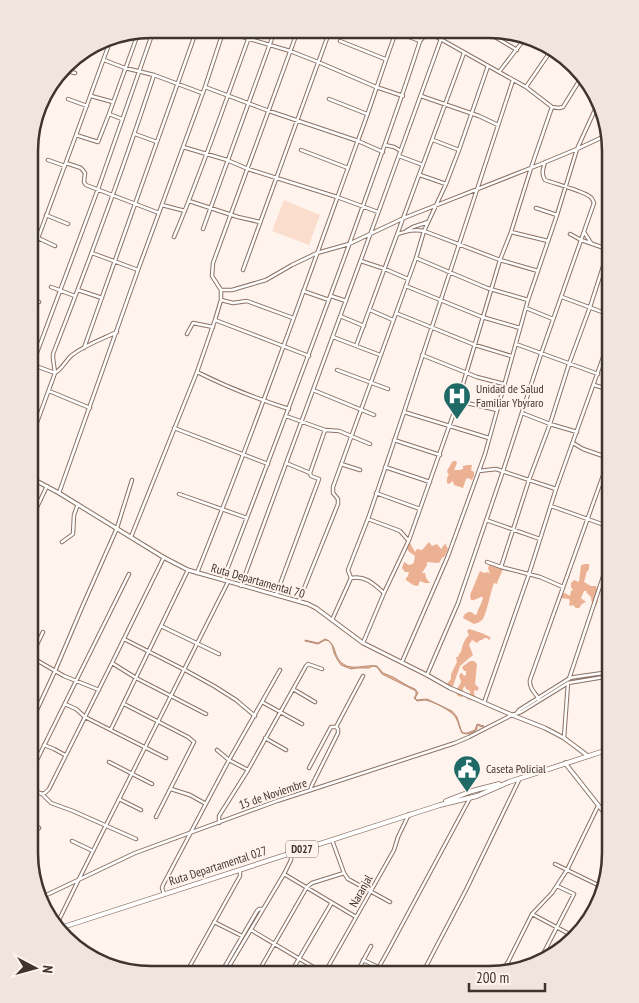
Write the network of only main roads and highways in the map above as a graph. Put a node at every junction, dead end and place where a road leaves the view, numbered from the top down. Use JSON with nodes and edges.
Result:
{"nodes":[{"id":1,"x":38,"y":482,"type":"edge"},
{"id":2,"x":601,"y":752,"type":"edge"},
{"id":3,"x":588,"y":756,"type":"junction"},
{"id":4,"x":565,"y":763,"type":"junction"},
{"id":5,"x":509,"y":782,"type":"junction"},
{"id":6,"x":440,"y":804,"type":"junction"},
{"id":7,"x":601,"y":807,"type":"edge"},
{"id":8,"x":66,"y":926,"type":"edge"}],
"edges":[{"from":1,"to":3,"type":"main road","name":"Ruta Departamental 70"},
{"from":2,"to":3,"type":"main road","name":"Ruta Departamental 027","number":"D027"},
{"from":3,"to":4,"type":"main road","name":"Ruta Departamental 027","number":"D027"},
{"from":4,"to":5,"type":"main road","name":"Ruta Departamental 027","number":"D027"},
{"from":4,"to":7,"type":"main road"},
{"from":5,"to":6,"type":"main road","name":"Ruta Departamental 027","number":"D027"},
{"from":5,"to":6,"type":"main road","name":"Ruta Departamental 027","number":"D027"},
{"from":6,"to":8,"type":"main road","name":"Ruta Departamental 027","number":"D027"}]}
